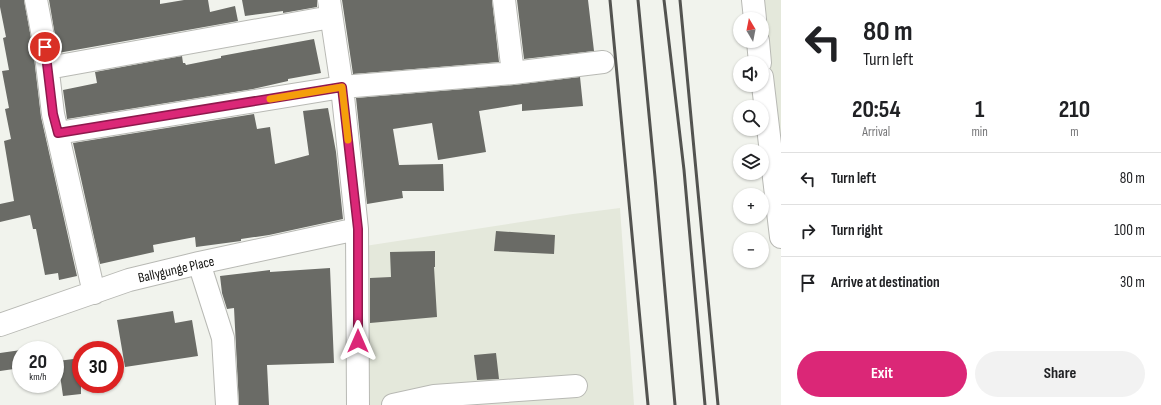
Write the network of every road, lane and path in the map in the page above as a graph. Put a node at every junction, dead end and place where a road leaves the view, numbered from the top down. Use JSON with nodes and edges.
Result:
{"nodes":[{"id":1,"x":36,"y":0,"type":"edge"},
{"id":2,"x":504,"y":0,"type":"edge"},
{"id":3,"x":753,"y":0,"type":"edge"},
{"id":4,"x":330,"y":9,"type":"edge"},
{"id":5,"x":754,"y":12,"type":"edge"},
{"id":6,"x":603,"y":62,"type":"dead end"},
{"id":7,"x":48,"y":68,"type":"junction"},
{"id":8,"x":513,"y":73,"type":"junction"},
{"id":9,"x":342,"y":87,"type":"junction"},
{"id":10,"x":764,"y":92,"type":"edge"},
{"id":11,"x":58,"y":133,"type":"junction"},
{"id":12,"x":358,"y":229,"type":"junction"},
{"id":13,"x":781,"y":237,"type":"edge"},
{"id":14,"x":199,"y":263,"type":"junction"},
{"id":15,"x":94,"y":293,"type":"junction"},
{"id":16,"x":0,"y":325,"type":"edge"},
{"id":17,"x":576,"y":386,"type":"dead end"},
{"id":18,"x":227,"y":405,"type":"edge"},
{"id":19,"x":358,"y":405,"type":"edge"},
{"id":20,"x":393,"y":405,"type":"edge"}],
"edges":[{"from":1,"to":7,"type":"street"},
{"from":2,"to":8,"type":"street"},
{"from":3,"to":5,"type":"street"},
{"from":4,"to":7,"type":"street"},
{"from":4,"to":9,"type":"street"},
{"from":6,"to":8,"type":"street"},
{"from":7,"to":11,"type":"street"},
{"from":8,"to":9,"type":"street"},
{"from":9,"to":11,"type":"street"},
{"from":9,"to":12,"type":"street"},
{"from":10,"to":13,"type":"street"},
{"from":11,"to":15,"type":"street"},
{"from":12,"to":14,"type":"street","name":"Ballygunge Place"},
{"from":12,"to":19,"type":"street"},
{"from":14,"to":15,"type":"street","name":"Ballygunge Place"},
{"from":14,"to":18,"type":"street"},
{"from":15,"to":16,"type":"street","name":"Ballygunge Place"},
{"from":17,"to":20,"type":"street"}]}
